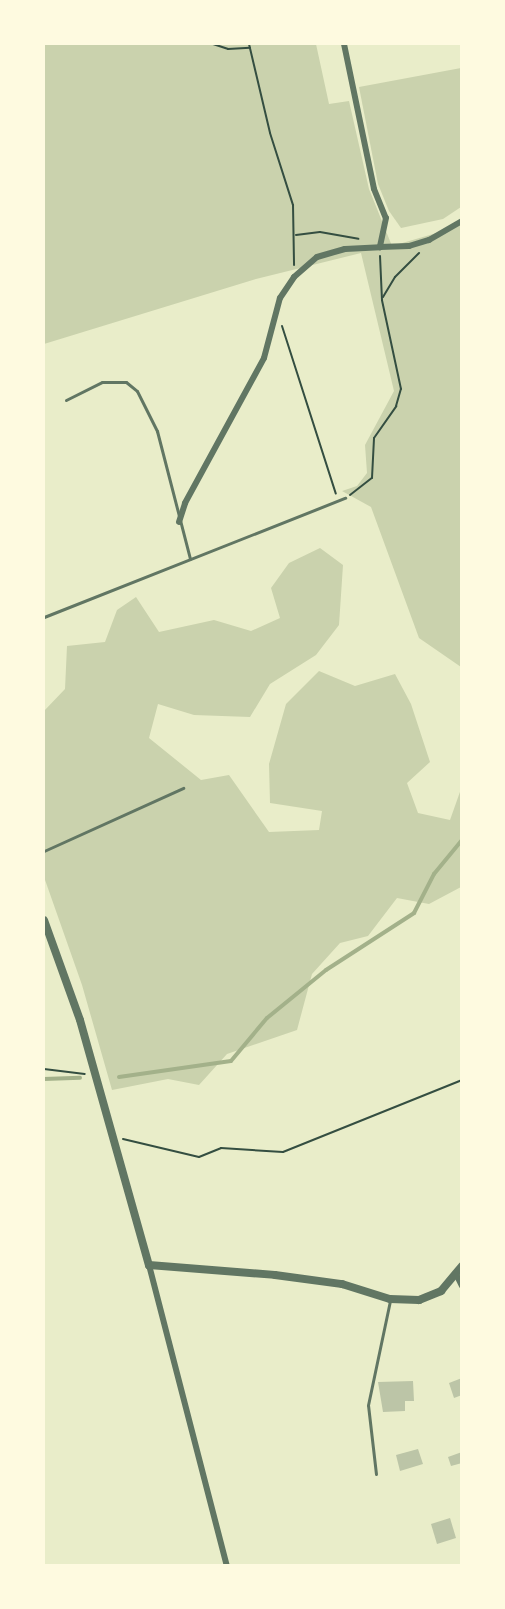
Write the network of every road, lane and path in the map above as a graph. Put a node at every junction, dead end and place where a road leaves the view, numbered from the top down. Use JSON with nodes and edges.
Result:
{"nodes":[{"id":1,"x":213,"y":44,"type":"edge"},
{"id":2,"x":249,"y":44,"type":"edge"},
{"id":3,"x":344,"y":44,"type":"edge"},
{"id":4,"x":250,"y":48,"type":"junction"},
{"id":5,"x":462,"y":221,"type":"edge"},
{"id":6,"x":296,"y":235,"type":"junction"},
{"id":7,"x":361,"y":240,"type":"dead end"},
{"id":8,"x":380,"y":247,"type":"junction"},
{"id":9,"x":421,"y":251,"type":"dead end"},
{"id":10,"x":294,"y":277,"type":"junction"},
{"id":11,"x":382,"y":300,"type":"junction"},
{"id":12,"x":277,"y":312,"type":"junction"},
{"id":13,"x":66,"y":400,"type":"dead end"},
{"id":14,"x":345,"y":498,"type":"joint"},
{"id":15,"x":338,"y":501,"type":"junction"},
{"id":16,"x":179,"y":522,"type":"junction"},
{"id":17,"x":190,"y":559,"type":"junction"},
{"id":18,"x":44,"y":617,"type":"edge"},
{"id":19,"x":183,"y":788,"type":"dead end"},
{"id":20,"x":44,"y":851,"type":"edge"},
{"id":21,"x":44,"y":920,"type":"edge"},
{"id":22,"x":44,"y":1069,"type":"edge"},
{"id":23,"x":93,"y":1075,"type":"junction"},
{"id":24,"x":462,"y":1080,"type":"edge"},
{"id":25,"x":111,"y":1137,"type":"junction"},
{"id":26,"x":149,"y":1265,"type":"junction"},
{"id":27,"x":462,"y":1266,"type":"edge"},
{"id":28,"x":458,"y":1276,"type":"junction"},
{"id":29,"x":462,"y":1286,"type":"edge"},
{"id":30,"x":390,"y":1299,"type":"junction"},
{"id":31,"x":376,"y":1474,"type":"dead end"},
{"id":32,"x":226,"y":1566,"type":"edge"}],
"edges":[{"from":1,"to":4,"type":"path"},
{"from":2,"to":4,"type":"path"},
{"from":3,"to":8,"type":"street"},
{"from":4,"to":6,"type":"path"},
{"from":5,"to":8,"type":"street"},
{"from":6,"to":7,"type":"path"},
{"from":6,"to":10,"type":"path"},
{"from":8,"to":10,"type":"street"},
{"from":8,"to":11,"type":"path"},
{"from":9,"to":11,"type":"path"},
{"from":10,"to":12,"type":"street"},
{"from":11,"to":14,"type":"path"},
{"from":12,"to":15,"type":"path"},
{"from":12,"to":16,"type":"street"},
{"from":13,"to":16,"type":"lane"},
{"from":14,"to":15,"type":"lane"},
{"from":15,"to":17,"type":"lane"},
{"from":16,"to":17,"type":"lane"},
{"from":17,"to":18,"type":"lane"},
{"from":19,"to":20,"type":"lane"},
{"from":21,"to":23,"type":"street"},
{"from":22,"to":23,"type":"path"},
{"from":23,"to":25,"type":"street"},
{"from":24,"to":25,"type":"path"},
{"from":25,"to":26,"type":"street"},
{"from":26,"to":30,"type":"street"},
{"from":26,"to":32,"type":"street"},
{"from":27,"to":28,"type":"street"},
{"from":28,"to":29,"type":"street"},
{"from":28,"to":30,"type":"street"},
{"from":30,"to":31,"type":"lane"}]}
